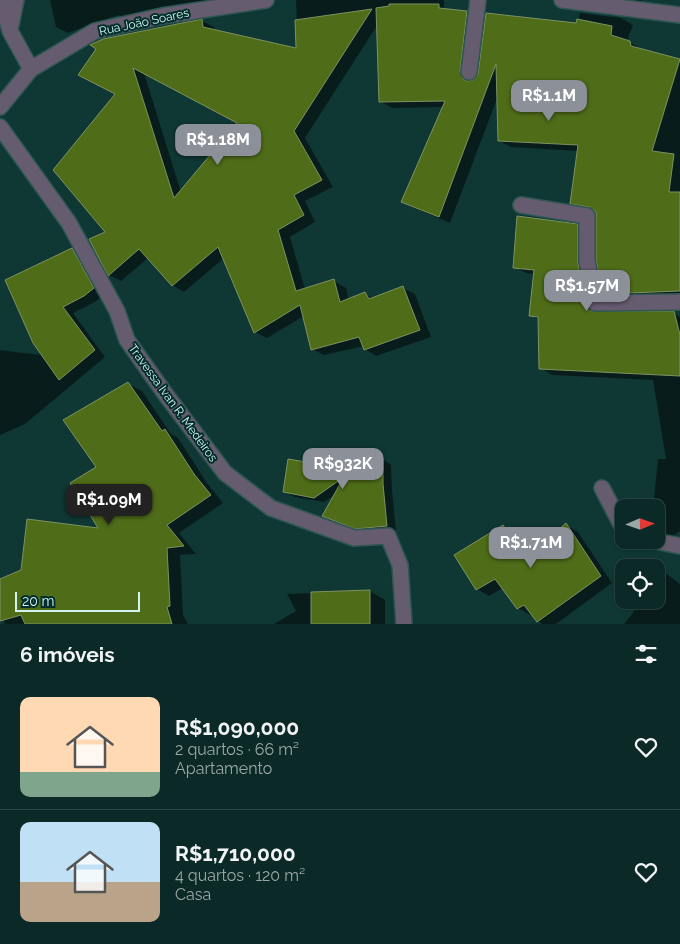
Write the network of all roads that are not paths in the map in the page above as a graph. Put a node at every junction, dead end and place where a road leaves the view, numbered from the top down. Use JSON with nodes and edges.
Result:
{"nodes":[{"id":1,"x":2,"y":0,"type":"edge"},
{"id":2,"x":16,"y":0,"type":"edge"},
{"id":3,"x":266,"y":0,"type":"edge"},
{"id":4,"x":478,"y":0,"type":"edge"},
{"id":5,"x":562,"y":0,"type":"edge"},
{"id":6,"x":680,"y":15,"type":"edge"},
{"id":7,"x":10,"y":31,"type":"junction"},
{"id":8,"x":30,"y":69,"type":"junction"},
{"id":9,"x":469,"y":72,"type":"dead end"},
{"id":10,"x":0,"y":107,"type":"edge"},
{"id":11,"x":0,"y":127,"type":"edge"},
{"id":12,"x":520,"y":205,"type":"dead end"},
{"id":13,"x":680,"y":302,"type":"edge"},
{"id":14,"x":602,"y":488,"type":"dead end"},
{"id":15,"x":615,"y":513,"type":"edge"},
{"id":16,"x":665,"y":543,"type":"edge"},
{"id":17,"x":680,"y":546,"type":"edge"},
{"id":18,"x":404,"y":624,"type":"edge"}],
"edges":[{"from":1,"to":7,"type":"street"},
{"from":2,"to":7,"type":"street"},
{"from":3,"to":8,"type":"street","name":"Rua João Soares"},
{"from":4,"to":9,"type":"street"},
{"from":5,"to":6,"type":"street"},
{"from":7,"to":8,"type":"street"},
{"from":8,"to":10,"type":"street"},
{"from":11,"to":18,"type":"street","name":"Travessa Ivan R. Medeiros"},
{"from":12,"to":13,"type":"street"},
{"from":14,"to":15,"type":"street"},
{"from":16,"to":17,"type":"street"}]}
